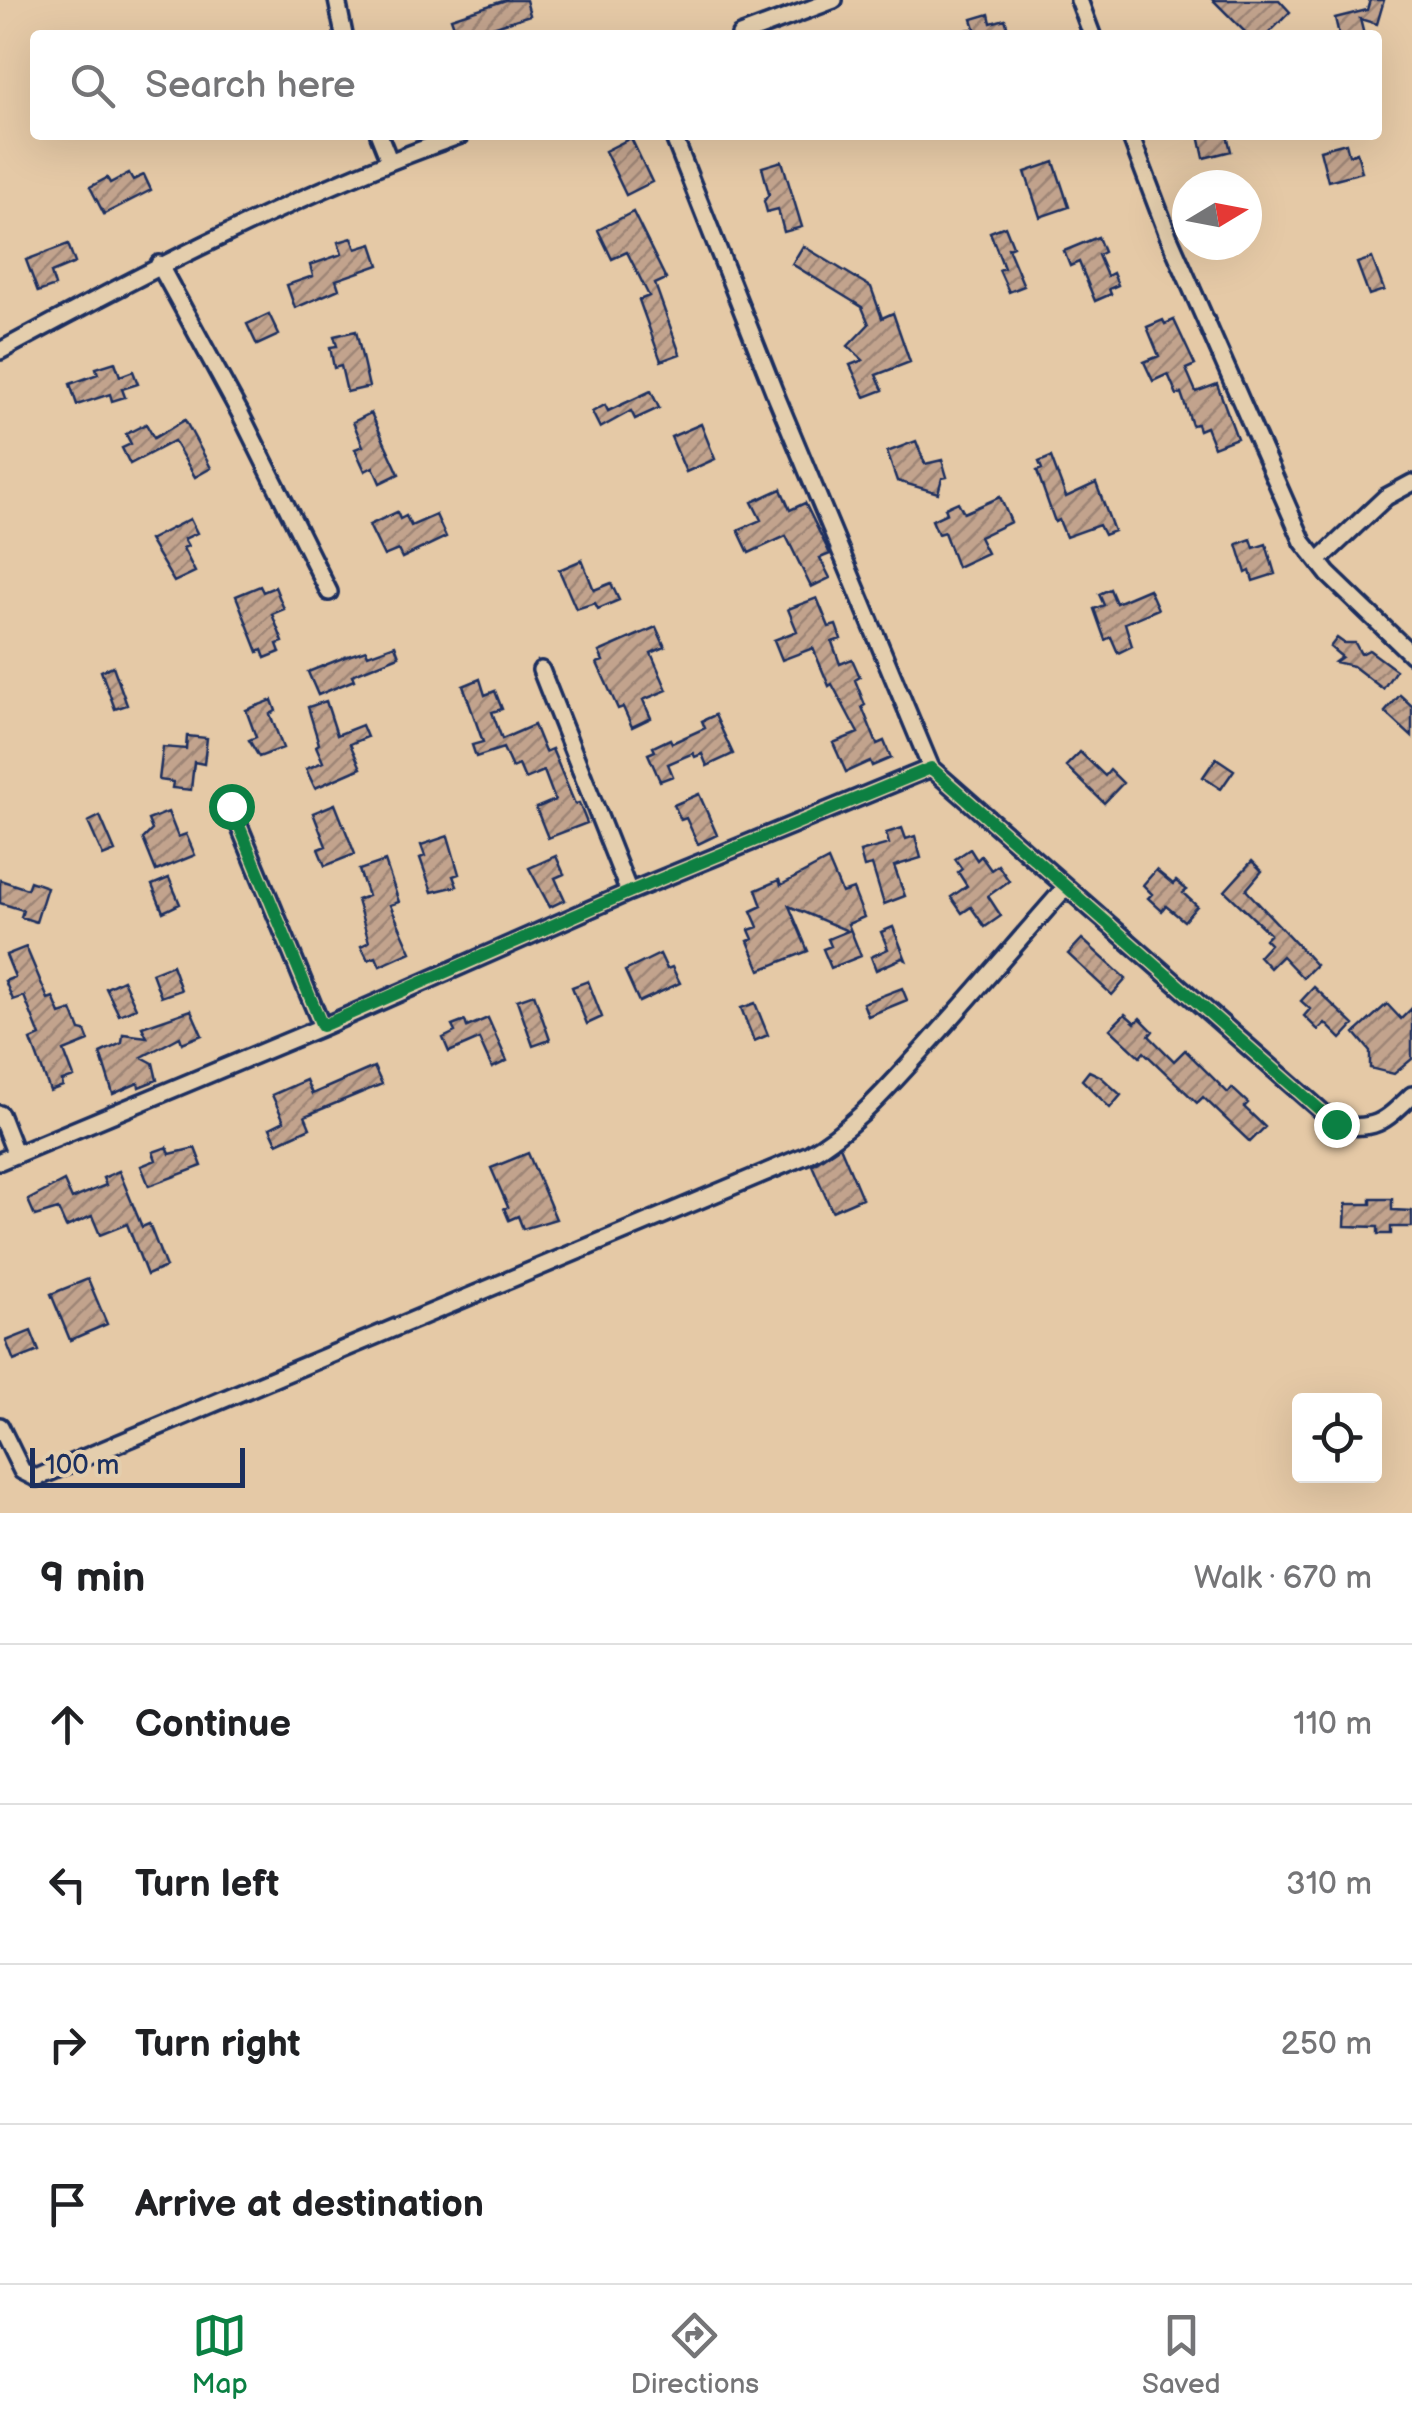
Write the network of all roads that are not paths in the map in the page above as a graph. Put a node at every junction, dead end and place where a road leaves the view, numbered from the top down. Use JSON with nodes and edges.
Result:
{"nodes":[{"id":1,"x":337,"y":0,"type":"edge"},
{"id":2,"x":834,"y":0,"type":"edge"},
{"id":3,"x":1079,"y":0,"type":"edge"},
{"id":4,"x":343,"y":30,"type":"edge"},
{"id":5,"x":753,"y":30,"type":"edge"},
{"id":6,"x":1090,"y":30,"type":"edge"},
{"id":7,"x":381,"y":140,"type":"edge"},
{"id":8,"x":446,"y":140,"type":"edge"},
{"id":9,"x":675,"y":140,"type":"edge"},
{"id":10,"x":1132,"y":140,"type":"edge"},
{"id":11,"x":388,"y":160,"type":"junction"},
{"id":12,"x":159,"y":264,"type":"junction"},
{"id":13,"x":0,"y":352,"type":"edge"},
{"id":14,"x":1412,"y":483,"type":"edge"},
{"id":15,"x":1318,"y":561,"type":"junction"},
{"id":16,"x":329,"y":592,"type":"dead end"},
{"id":17,"x":1412,"y":655,"type":"edge"},
{"id":18,"x":541,"y":670,"type":"dead end"},
{"id":19,"x":931,"y":768,"type":"junction"},
{"id":20,"x":231,"y":806,"type":"dead end"},
{"id":21,"x":1065,"y":888,"type":"junction"},
{"id":22,"x":629,"y":892,"type":"junction"},
{"id":23,"x":322,"y":1026,"type":"junction"},
{"id":24,"x":1412,"y":1095,"type":"edge"},
{"id":25,"x":0,"y":1114,"type":"edge"},
{"id":26,"x":16,"y":1155,"type":"junction"},
{"id":27,"x":0,"y":1162,"type":"edge"},
{"id":28,"x":0,"y":1426,"type":"edge"}],
"edges":[{"from":1,"to":4,"type":"street"},
{"from":2,"to":5,"type":"street"},
{"from":3,"to":6,"type":"street"},
{"from":7,"to":11,"type":"street"},
{"from":8,"to":11,"type":"street"},
{"from":9,"to":19,"type":"street"},
{"from":10,"to":15,"type":"street"},
{"from":11,"to":12,"type":"street"},
{"from":12,"to":13,"type":"street"},
{"from":12,"to":16,"type":"street"},
{"from":14,"to":15,"type":"street"},
{"from":15,"to":17,"type":"street"},
{"from":18,"to":22,"type":"street"},
{"from":19,"to":21,"type":"street"},
{"from":19,"to":22,"type":"street"},
{"from":20,"to":23,"type":"street"},
{"from":21,"to":24,"type":"street"},
{"from":21,"to":28,"type":"street"},
{"from":22,"to":23,"type":"street"},
{"from":23,"to":26,"type":"street"},
{"from":25,"to":26,"type":"street"},
{"from":26,"to":27,"type":"street"}]}
